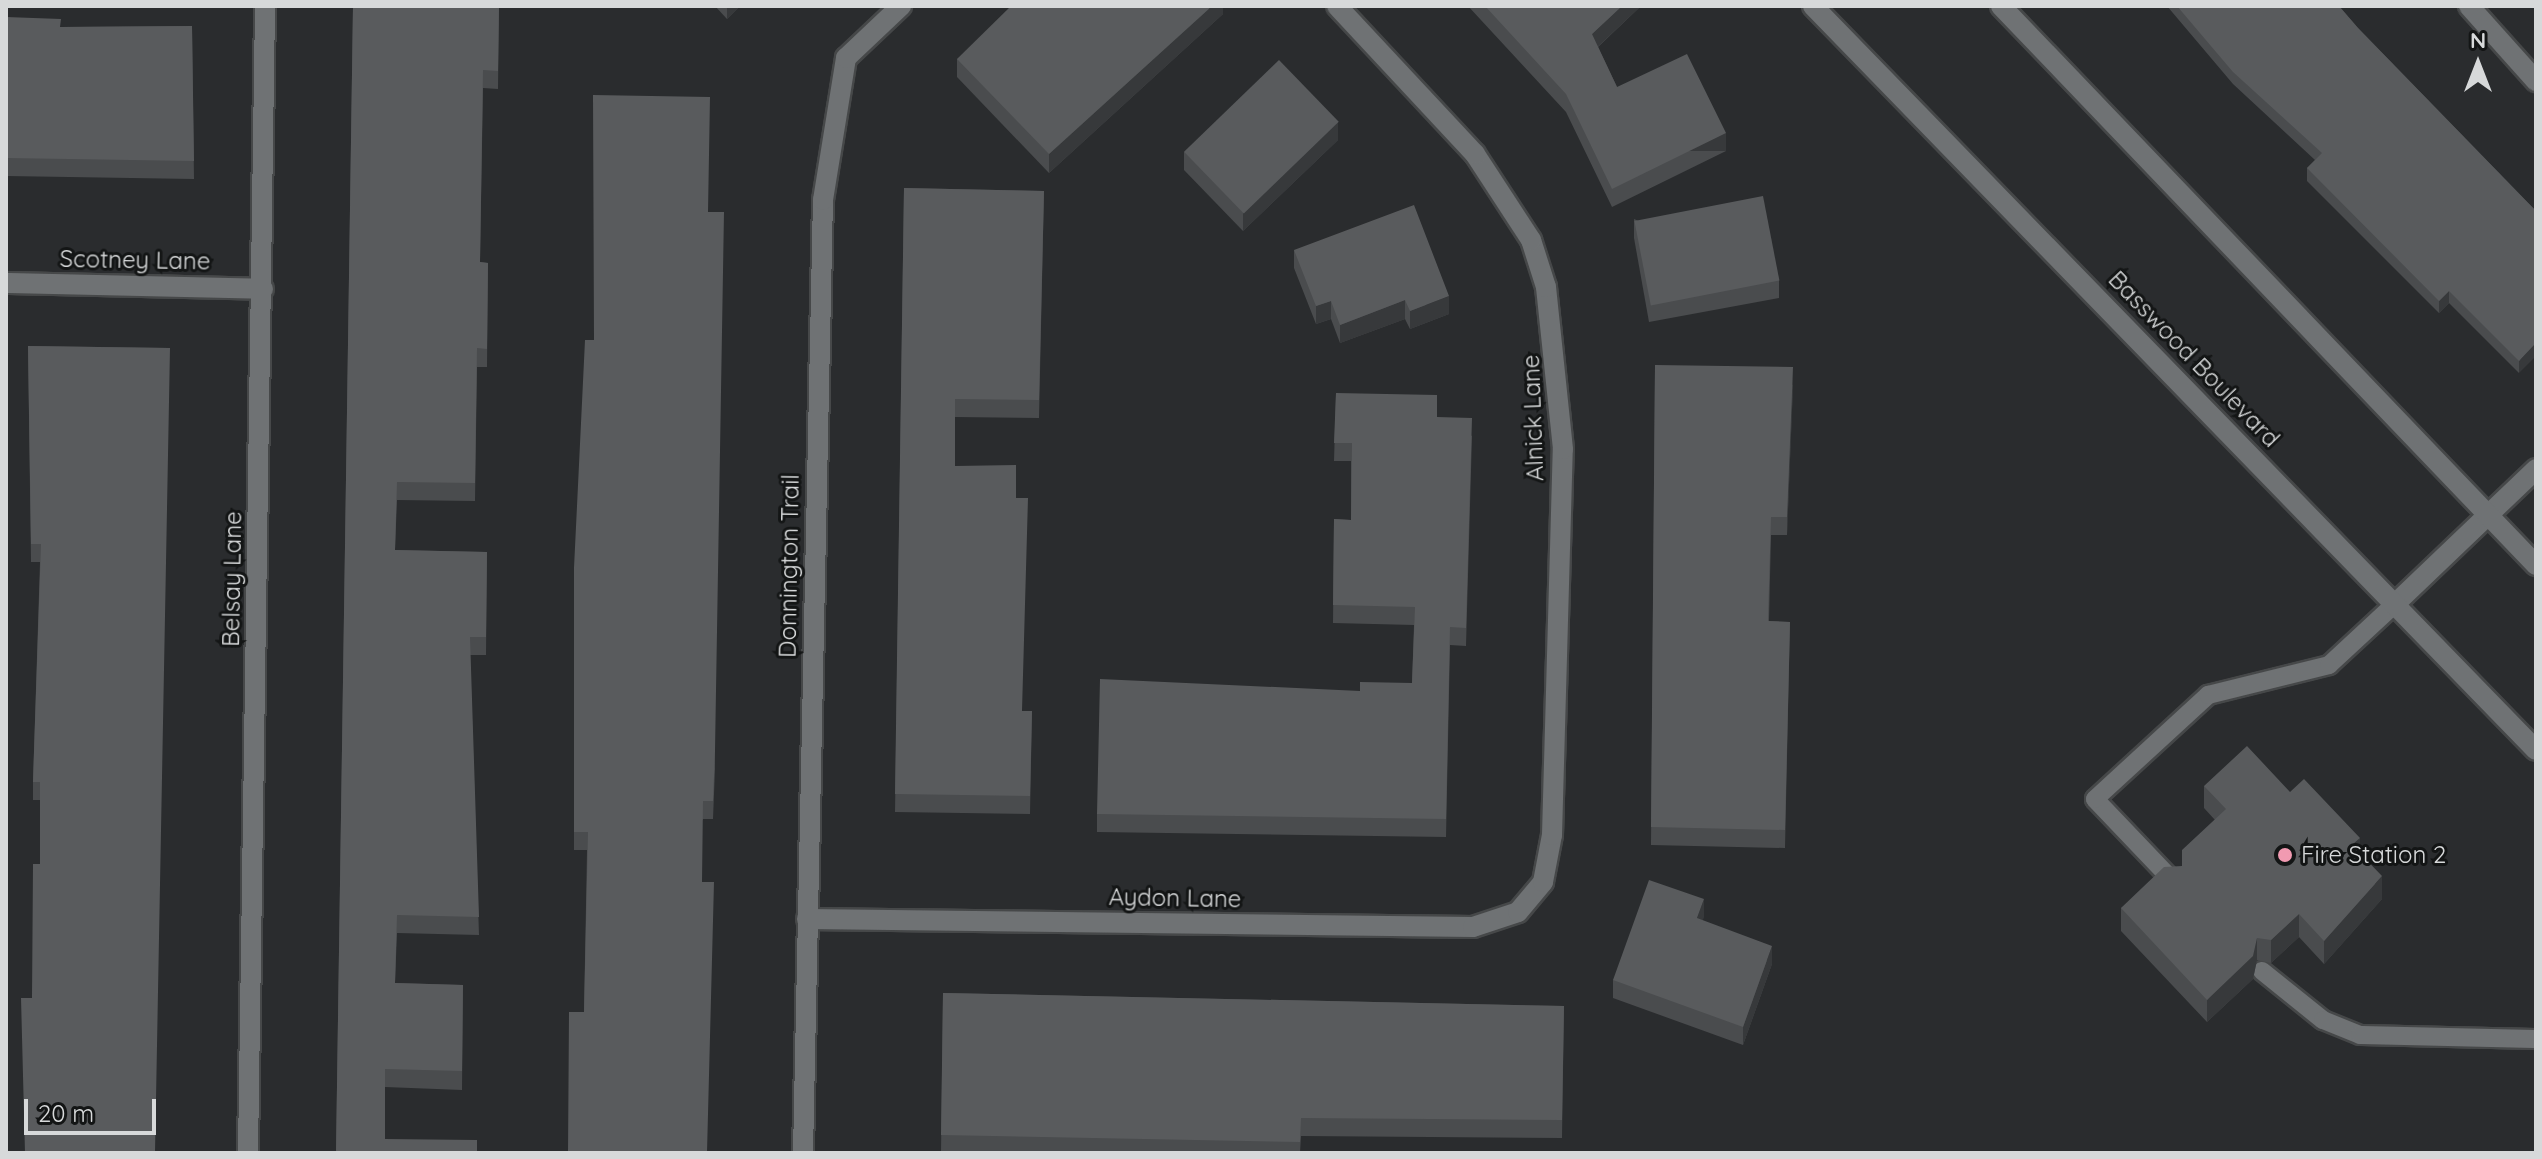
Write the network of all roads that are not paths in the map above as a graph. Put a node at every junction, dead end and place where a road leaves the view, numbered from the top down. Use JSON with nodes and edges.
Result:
{"nodes":[{"id":1,"x":265,"y":6,"type":"edge"},
{"id":2,"x":901,"y":6,"type":"edge"},
{"id":3,"x":1337,"y":6,"type":"edge"},
{"id":4,"x":1813,"y":6,"type":"edge"},
{"id":5,"x":2001,"y":6,"type":"edge"},
{"id":6,"x":2469,"y":6,"type":"edge"},
{"id":7,"x":2536,"y":81,"type":"edge"},
{"id":8,"x":6,"y":283,"type":"edge"},
{"id":9,"x":263,"y":289,"type":"junction"},
{"id":10,"x":2536,"y":469,"type":"edge"},
{"id":11,"x":2488,"y":515,"type":"junction"},
{"id":12,"x":2536,"y":565,"type":"edge"},
{"id":13,"x":2396,"y":603,"type":"junction"},
{"id":14,"x":2536,"y":750,"type":"edge"},
{"id":15,"x":2173,"y":881,"type":"edge"},
{"id":16,"x":1533,"y":898,"type":"joint"},
{"id":17,"x":807,"y":919,"type":"junction"},
{"id":18,"x":2262,"y":971,"type":"edge"},
{"id":19,"x":2536,"y":1039,"type":"edge"},
{"id":20,"x":248,"y":1153,"type":"edge"},
{"id":21,"x":803,"y":1153,"type":"edge"}],
"edges":[{"from":1,"to":9,"type":"street","name":"Belsay Lane"},
{"from":2,"to":17,"type":"street","name":"Donnington Trail"},
{"from":3,"to":16,"type":"street","name":"Alnick Lane"},
{"from":4,"to":13,"type":"street","name":"Basswood Boulevard"},
{"from":5,"to":11,"type":"street"},
{"from":6,"to":7,"type":"street"},
{"from":8,"to":9,"type":"street","name":"Scotney Lane"},
{"from":9,"to":20,"type":"street","name":"Belsay Lane"},
{"from":10,"to":11,"type":"street"},
{"from":11,"to":12,"type":"street"},
{"from":11,"to":13,"type":"street"},
{"from":13,"to":14,"type":"street","name":"Basswood Boulevard"},
{"from":13,"to":15,"type":"lane"},
{"from":16,"to":17,"type":"street","name":"Aydon Lane"},
{"from":17,"to":21,"type":"street","name":"Donnington Trail"},
{"from":18,"to":19,"type":"lane"}]}
